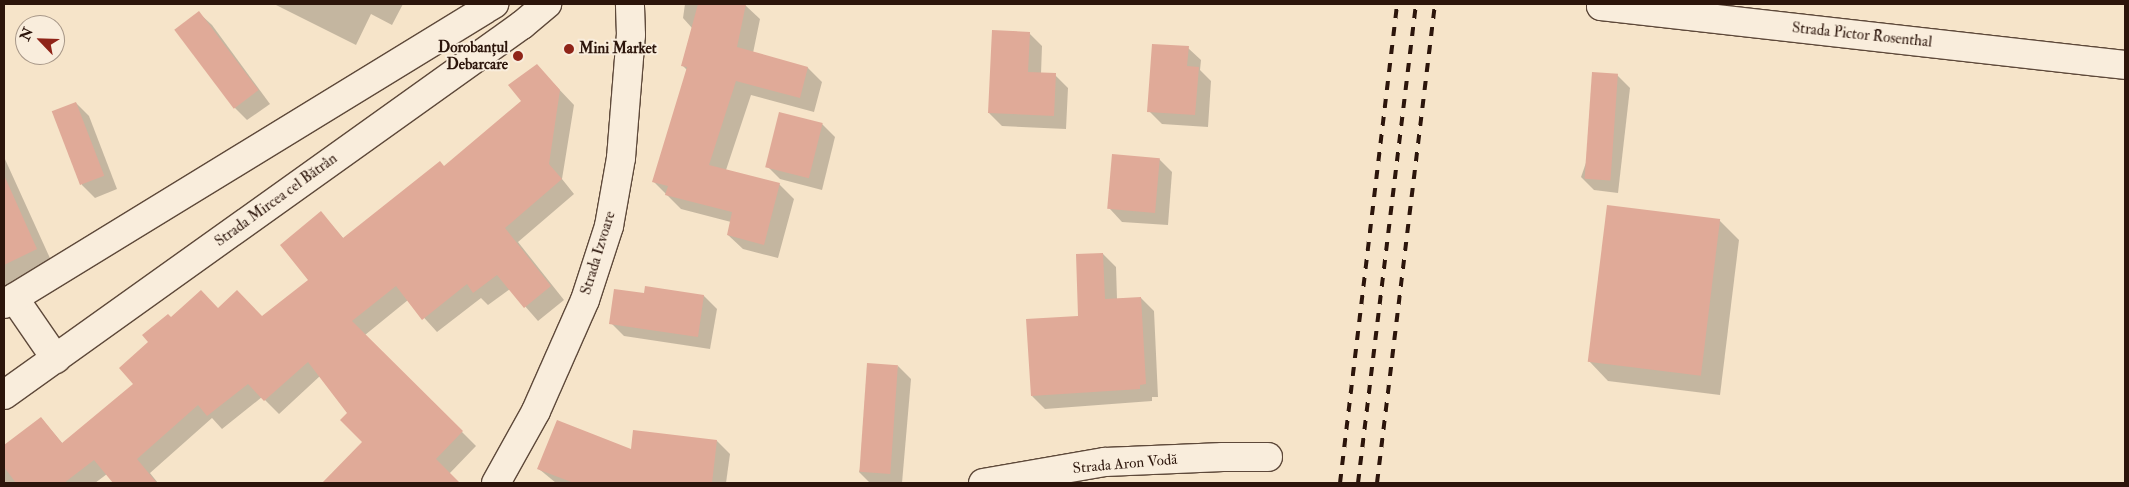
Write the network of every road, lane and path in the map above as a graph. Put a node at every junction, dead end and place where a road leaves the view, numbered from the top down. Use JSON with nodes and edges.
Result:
{"nodes":[{"id":1,"x":494,"y":4,"type":"edge"},
{"id":2,"x":547,"y":4,"type":"edge"},
{"id":3,"x":630,"y":4,"type":"edge"},
{"id":4,"x":1601,"y":4,"type":"edge"},
{"id":5,"x":2125,"y":65,"type":"edge"},
{"id":6,"x":9,"y":301,"type":"edge"},
{"id":7,"x":56,"y":359,"type":"junction"},
{"id":8,"x":4,"y":395,"type":"edge"},
{"id":9,"x":1268,"y":457,"type":"dead end"},
{"id":10,"x":1107,"y":473,"type":"edge"},
{"id":11,"x":496,"y":483,"type":"edge"},
{"id":12,"x":984,"y":483,"type":"edge"}],
"edges":[{"from":1,"to":6,"type":"street"},
{"from":2,"to":7,"type":"street","name":"Strada Mircea cel Bătrân"},
{"from":3,"to":11,"type":"street","name":"Strada Izvoare"},
{"from":4,"to":5,"type":"street","name":"Strada Pictor Rosenthal"},
{"from":6,"to":7,"type":"street"},
{"from":7,"to":8,"type":"street","name":"Strada Mircea cel Bătrân"},
{"from":9,"to":10,"type":"street","name":"Strada Aron Vodă"},
{"from":10,"to":12,"type":"street","name":"Strada Aron Vodă"}]}
